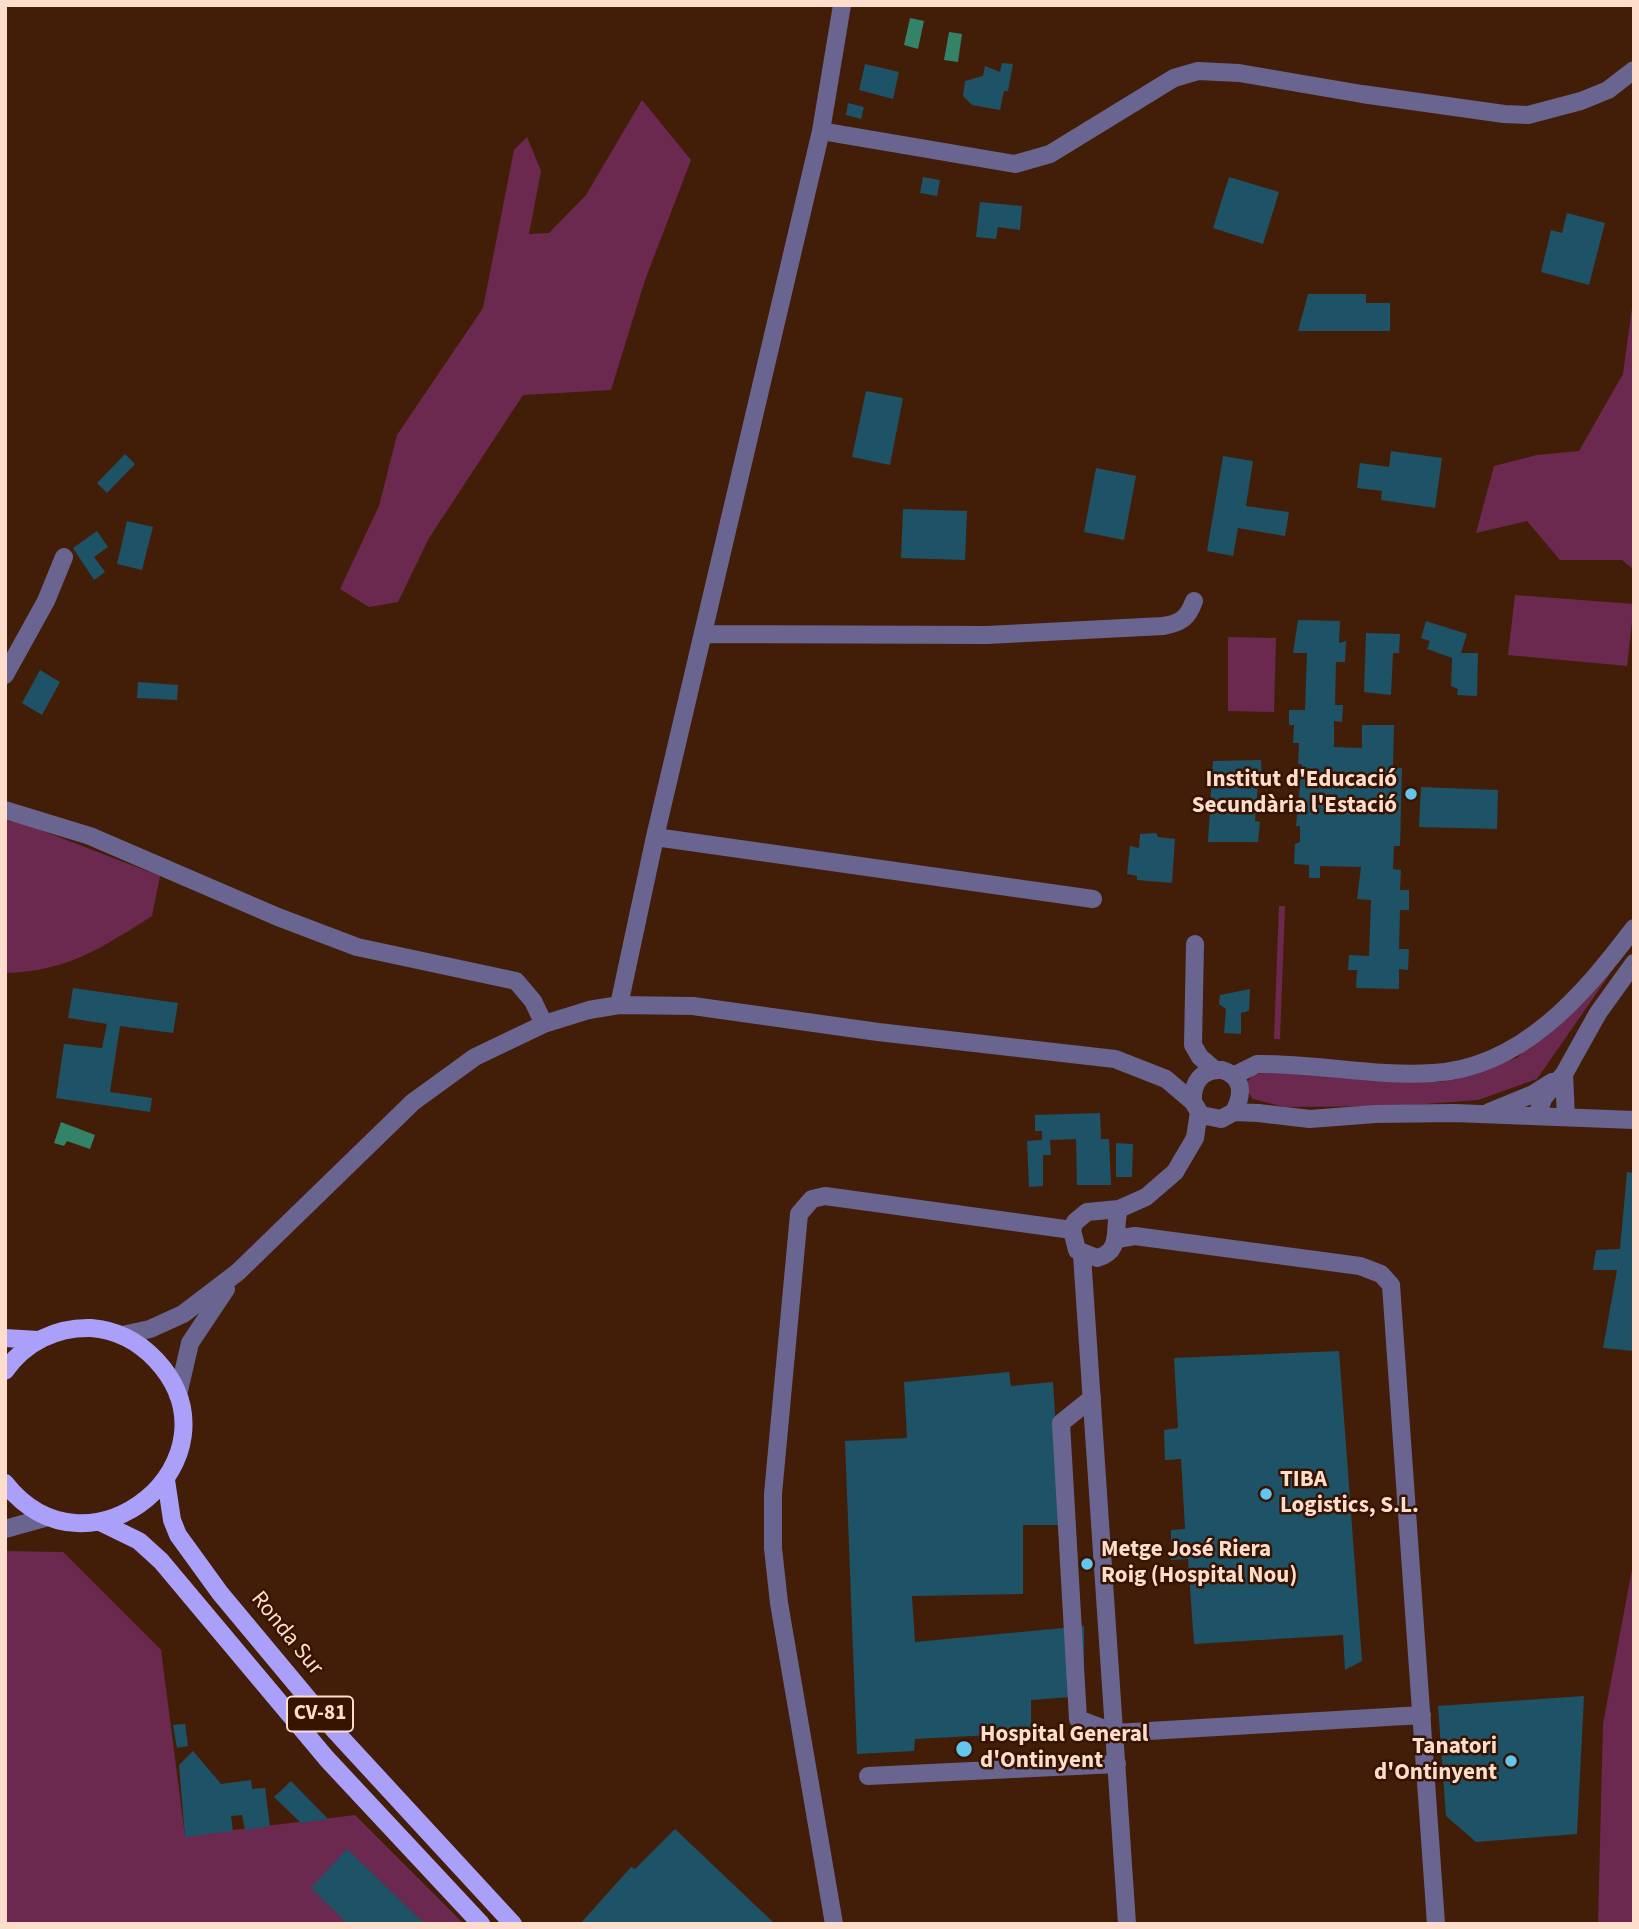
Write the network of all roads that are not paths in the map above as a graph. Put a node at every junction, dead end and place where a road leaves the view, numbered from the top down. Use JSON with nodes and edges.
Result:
{"nodes":[{"id":1,"x":842,"y":5,"type":"edge"},
{"id":2,"x":1634,"y":70,"type":"edge"},
{"id":3,"x":821,"y":131,"type":"junction"},
{"id":4,"x":64,"y":557,"type":"dead end"},
{"id":5,"x":1194,"y":601,"type":"dead end"},
{"id":6,"x":702,"y":634,"type":"junction"},
{"id":7,"x":5,"y":675,"type":"edge"},
{"id":8,"x":5,"y":810,"type":"edge"},
{"id":9,"x":655,"y":837,"type":"junction"},
{"id":10,"x":1093,"y":899,"type":"dead end"},
{"id":11,"x":1634,"y":928,"type":"edge"},
{"id":12,"x":1195,"y":944,"type":"dead end"},
{"id":13,"x":1634,"y":963,"type":"edge"},
{"id":14,"x":619,"y":1005,"type":"junction"},
{"id":15,"x":544,"y":1024,"type":"junction"},
{"id":16,"x":1215,"y":1070,"type":"junction"},
{"id":17,"x":1564,"y":1074,"type":"junction"},
{"id":18,"x":1233,"y":1076,"type":"junction"},
{"id":19,"x":1166,"y":1079,"type":"junction"},
{"id":20,"x":1196,"y":1082,"type":"junction"},
{"id":21,"x":1238,"y":1105,"type":"junction"},
{"id":22,"x":1202,"y":1111,"type":"junction"},
{"id":23,"x":1482,"y":1114,"type":"junction"},
{"id":24,"x":1541,"y":1116,"type":"junction"},
{"id":25,"x":1566,"y":1117,"type":"junction"},
{"id":26,"x":1634,"y":1120,"type":"edge"},
{"id":27,"x":1118,"y":1225,"type":"junction"},
{"id":28,"x":1072,"y":1230,"type":"junction"},
{"id":29,"x":1082,"y":1255,"type":"junction"},
{"id":30,"x":1102,"y":1256,"type":"junction"},
{"id":31,"x":238,"y":1272,"type":"junction"},
{"id":32,"x":1083,"y":1279,"type":"junction"},
{"id":33,"x":122,"y":1335,"type":"junction"},
{"id":34,"x":5,"y":1338,"type":"edge"},
{"id":35,"x":38,"y":1340,"type":"junction"},
{"id":36,"x":5,"y":1371,"type":"edge"},
{"id":37,"x":178,"y":1395,"type":"junction"},
{"id":38,"x":1092,"y":1398,"type":"junction"},
{"id":39,"x":166,"y":1480,"type":"junction"},
{"id":40,"x":5,"y":1483,"type":"edge"},
{"id":41,"x":48,"y":1517,"type":"junction"},
{"id":42,"x":100,"y":1522,"type":"junction"},
{"id":43,"x":5,"y":1529,"type":"edge"},
{"id":44,"x":1422,"y":1715,"type":"junction"},
{"id":45,"x":1115,"y":1734,"type":"junction"},
{"id":46,"x":1118,"y":1764,"type":"junction"},
{"id":47,"x":868,"y":1776,"type":"dead end"},
{"id":48,"x":481,"y":1924,"type":"edge"},
{"id":49,"x":513,"y":1924,"type":"edge"},
{"id":50,"x":834,"y":1924,"type":"edge"},
{"id":51,"x":1127,"y":1924,"type":"edge"},
{"id":52,"x":1436,"y":1924,"type":"edge"}],
"edges":[{"from":1,"to":3,"type":"street"},
{"from":2,"to":3,"type":"street"},
{"from":3,"to":6,"type":"street"},
{"from":4,"to":7,"type":"street"},
{"from":5,"to":6,"type":"street"},
{"from":6,"to":9,"type":"street"},
{"from":8,"to":15,"type":"street"},
{"from":9,"to":10,"type":"street"},
{"from":9,"to":14,"type":"street"},
{"from":11,"to":18,"type":"street"},
{"from":12,"to":16,"type":"street"},
{"from":13,"to":17,"type":"street"},
{"from":14,"to":15,"type":"street"},
{"from":14,"to":19,"type":"street"},
{"from":15,"to":31,"type":"street"},
{"from":16,"to":18,"type":"street"},
{"from":16,"to":20,"type":"street"},
{"from":17,"to":23,"type":"street"},
{"from":17,"to":24,"type":"street"},
{"from":17,"to":25,"type":"street"},
{"from":18,"to":21,"type":"street"},
{"from":19,"to":20,"type":"street"},
{"from":19,"to":22,"type":"street"},
{"from":20,"to":22,"type":"street"},
{"from":21,"to":22,"type":"street"},
{"from":21,"to":23,"type":"street"},
{"from":22,"to":27,"type":"street"},
{"from":23,"to":24,"type":"street"},
{"from":24,"to":25,"type":"street"},
{"from":25,"to":26,"type":"street"},
{"from":27,"to":28,"type":"street"},
{"from":27,"to":30,"type":"street"},
{"from":27,"to":44,"type":"street"},
{"from":28,"to":29,"type":"street"},
{"from":28,"to":50,"type":"street"},
{"from":29,"to":30,"type":"street"},
{"from":29,"to":32,"type":"street"},
{"from":30,"to":32,"type":"street"},
{"from":31,"to":33,"type":"street"},
{"from":31,"to":37,"type":"street"},
{"from":32,"to":38,"type":"street"},
{"from":33,"to":35,"type":"main road","number":"CV-81"},
{"from":33,"to":37,"type":"main road","number":"CV-81"},
{"from":34,"to":35,"type":"main road","number":"CV-81"},
{"from":35,"to":36,"type":"main road","number":"CV-81"},
{"from":37,"to":39,"type":"main road","number":"CV-81"},
{"from":38,"to":45,"type":"street"},
{"from":38,"to":45,"type":"street"},
{"from":39,"to":42,"type":"main road","number":"CV-81"},
{"from":39,"to":49,"type":"main road","name":"Ronda Sur","number":"CV-81"},
{"from":40,"to":41,"type":"main road","number":"CV-81"},
{"from":41,"to":42,"type":"main road","number":"CV-81"},
{"from":41,"to":43,"type":"street"},
{"from":42,"to":48,"type":"main road","number":"CV-81"},
{"from":44,"to":45,"type":"street"},
{"from":44,"to":52,"type":"street"},
{"from":45,"to":46,"type":"street"},
{"from":46,"to":47,"type":"street"},
{"from":46,"to":51,"type":"street"}]}
